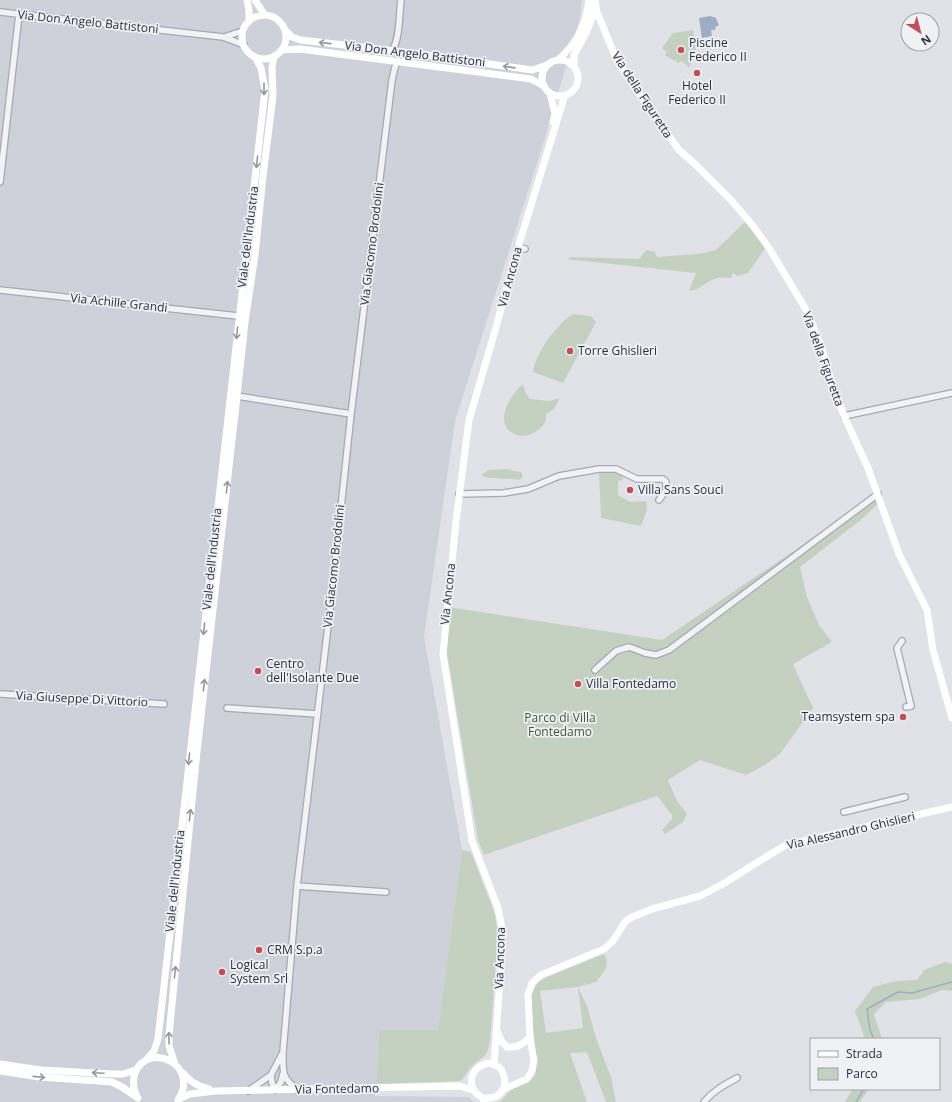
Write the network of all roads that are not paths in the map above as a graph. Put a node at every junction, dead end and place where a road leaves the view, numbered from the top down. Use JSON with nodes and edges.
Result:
{"nodes":[{"id":1,"x":247,"y":0,"type":"edge"},
{"id":2,"x":255,"y":0,"type":"edge"},
{"id":3,"x":401,"y":0,"type":"edge"},
{"id":4,"x":589,"y":0,"type":"edge"},
{"id":5,"x":595,"y":0,"type":"edge"},
{"id":6,"x":0,"y":12,"type":"edge"},
{"id":7,"x":19,"y":14,"type":"junction"},
{"id":8,"x":264,"y":14,"type":"junction"},
{"id":9,"x":249,"y":20,"type":"junction"},
{"id":10,"x":285,"y":30,"type":"junction"},
{"id":11,"x":242,"y":31,"type":"junction"},
{"id":12,"x":223,"y":37,"type":"junction"},
{"id":13,"x":244,"y":45,"type":"junction"},
{"id":14,"x":282,"y":50,"type":"junction"},
{"id":15,"x":395,"y":51,"type":"junction"},
{"id":16,"x":274,"y":56,"type":"junction"},
{"id":17,"x":255,"y":57,"type":"junction"},
{"id":18,"x":558,"y":60,"type":"junction"},
{"id":19,"x":394,"y":61,"type":"junction"},
{"id":20,"x":547,"y":65,"type":"junction"},
{"id":21,"x":574,"y":65,"type":"junction"},
{"id":22,"x":544,"y":86,"type":"junction"},
{"id":23,"x":550,"y":93,"type":"junction"},
{"id":24,"x":566,"y":96,"type":"junction"},
{"id":25,"x":549,"y":148,"type":"junction"},
{"id":26,"x":0,"y":182,"type":"edge"},
{"id":27,"x":0,"y":290,"type":"edge"},
{"id":28,"x":238,"y":316,"type":"junction"},
{"id":29,"x":952,"y":393,"type":"edge"},
{"id":30,"x":237,"y":396,"type":"junction"},
{"id":31,"x":351,"y":414,"type":"junction"},
{"id":32,"x":844,"y":416,"type":"junction"},
{"id":33,"x":459,"y":494,"type":"junction"},
{"id":34,"x":878,"y":494,"type":"junction"},
{"id":35,"x":660,"y":500,"type":"dead end"},
{"id":36,"x":902,"y":641,"type":"dead end"},
{"id":37,"x":595,"y":670,"type":"dead end"},
{"id":38,"x":0,"y":694,"type":"edge"},
{"id":39,"x":164,"y":704,"type":"dead end"},
{"id":40,"x":906,"y":707,"type":"dead end"},
{"id":41,"x":227,"y":708,"type":"dead end"},
{"id":42,"x":317,"y":714,"type":"junction"},
{"id":43,"x":952,"y":718,"type":"edge"},
{"id":44,"x":905,"y":797,"type":"dead end"},
{"id":45,"x":952,"y":807,"type":"edge"},
{"id":46,"x":844,"y":812,"type":"dead end"},
{"id":47,"x":297,"y":886,"type":"junction"},
{"id":48,"x":386,"y":892,"type":"dead end"},
{"id":49,"x":497,"y":1029,"type":"junction"},
{"id":50,"x":530,"y":1037,"type":"junction"},
{"id":51,"x":495,"y":1045,"type":"junction"},
{"id":52,"x":283,"y":1052,"type":"junction"},
{"id":53,"x":146,"y":1060,"type":"junction"},
{"id":54,"x":0,"y":1064,"type":"edge"},
{"id":55,"x":175,"y":1064,"type":"junction"},
{"id":56,"x":485,"y":1065,"type":"junction"},
{"id":57,"x":494,"y":1065,"type":"junction"},
{"id":58,"x":136,"y":1070,"type":"junction"},
{"id":59,"x":0,"y":1071,"type":"edge"},
{"id":60,"x":182,"y":1073,"type":"junction"},
{"id":61,"x":283,"y":1074,"type":"junction"},
{"id":62,"x":504,"y":1074,"type":"junction"},
{"id":63,"x":271,"y":1075,"type":"junction"},
{"id":64,"x":472,"y":1078,"type":"junction"},
{"id":65,"x":736,"y":1078,"type":"dead end"},
{"id":66,"x":522,"y":1081,"type":"junction"},
{"id":67,"x":459,"y":1086,"type":"junction"},
{"id":68,"x":504,"y":1088,"type":"junction"},
{"id":69,"x":248,"y":1090,"type":"junction"},
{"id":70,"x":276,"y":1090,"type":"junction"},
{"id":71,"x":297,"y":1090,"type":"junction"},
{"id":72,"x":473,"y":1090,"type":"junction"},
{"id":73,"x":215,"y":1091,"type":"junction"},
{"id":74,"x":495,"y":1099,"type":"edge"},
{"id":75,"x":139,"y":1100,"type":"edge"},
{"id":76,"x":483,"y":1100,"type":"edge"},
{"id":77,"x":177,"y":1101,"type":"edge"},
{"id":78,"x":704,"y":1102,"type":"edge"}],
"edges":[{"from":1,"to":9,"type":"main road"},
{"from":2,"to":8,"type":"main road"},
{"from":3,"to":15,"type":"street"},
{"from":4,"to":18,"type":"main road"},
{"from":5,"to":21,"type":"main road","name":"Via Ancona"},
{"from":5,"to":32,"type":"main road","name":"Via della Figuretta"},
{"from":6,"to":7,"type":"street","name":"Via Don Angelo Battistoni"},
{"from":7,"to":12,"type":"street","name":"Via Don Angelo Battistoni"},
{"from":7,"to":26,"type":"street"},
{"from":8,"to":9,"type":"main road"},
{"from":8,"to":10,"type":"main road","name":"Via Don Angelo Battistoni"},
{"from":9,"to":11,"type":"main road"},
{"from":10,"to":14,"type":"main road"},
{"from":15,"to":10,"type":"main road","name":"Via Don Angelo Battistoni","one_way":true},
{"from":11,"to":12,"type":"street","name":"Via Don Angelo Battistoni"},
{"from":11,"to":13,"type":"main road"},
{"from":12,"to":13,"type":"street","name":"Via Don Angelo Battistoni"},
{"from":13,"to":17,"type":"main road","name":"Via Don Angelo Battistoni"},
{"from":14,"to":16,"type":"main road"},
{"from":14,"to":19,"type":"main road","name":"Via Don Angelo Battistoni"},
{"from":20,"to":15,"type":"main road","name":"Via Don Angelo Battistoni","one_way":true},
{"from":16,"to":17,"type":"main road"},
{"from":16,"to":30,"type":"main road","name":"Viale dell'Industria"},
{"from":17,"to":28,"type":"main road","name":"Viale dell'Industria","one_way":true},
{"from":18,"to":20,"type":"main road"},
{"from":18,"to":21,"type":"main road"},
{"from":19,"to":22,"type":"main road","name":"Via Don Angelo Battistoni"},
{"from":19,"to":31,"type":"street","name":"Via Giacomo Brodolini"},
{"from":20,"to":22,"type":"main road"},
{"from":21,"to":24,"type":"main road","name":"Via Ancona"},
{"from":22,"to":23,"type":"main road","name":"Via Ancona"},
{"from":23,"to":24,"type":"main road"},
{"from":23,"to":25,"type":"main road","name":"Via Ancona"},
{"from":24,"to":25,"type":"main road","name":"Via Ancona"},
{"from":25,"to":33,"type":"main road","name":"Via Ancona"},
{"from":27,"to":28,"type":"street","name":"Via Achille Grandi"},
{"from":28,"to":53,"type":"main road","name":"Viale dell'Industria","one_way":true},
{"from":29,"to":32,"type":"street"},
{"from":30,"to":31,"type":"street"},
{"from":55,"to":30,"type":"main road","name":"Viale dell'Industria","one_way":true},
{"from":31,"to":42,"type":"street","name":"Via Giacomo Brodolini"},
{"from":32,"to":34,"type":"main road","name":"Via della Figuretta"},
{"from":33,"to":35,"type":"street"},
{"from":33,"to":49,"type":"main road","name":"Via Ancona"},
{"from":34,"to":37,"type":"street"},
{"from":34,"to":43,"type":"main road","name":"Via della Figuretta"},
{"from":36,"to":40,"type":"street"},
{"from":38,"to":39,"type":"street","name":"Via Giuseppe Di Vittorio"},
{"from":41,"to":42,"type":"street"},
{"from":42,"to":47,"type":"street","name":"Via Giacomo Brodolini"},
{"from":44,"to":46,"type":"street"},
{"from":45,"to":50,"type":"main road","name":"Via Alessandro Ghislieri"},
{"from":47,"to":48,"type":"street"},
{"from":47,"to":52,"type":"street","name":"Via Giacomo Brodolini"},
{"from":49,"to":50,"type":"main road"},
{"from":49,"to":51,"type":"main road","name":"Via Ancona"},
{"from":50,"to":66,"type":"main road","name":"Via Alessandro Ghislieri"},
{"from":51,"to":56,"type":"main road","name":"Via Ancona"},
{"from":51,"to":57,"type":"main road","name":"Via Ancona"},
{"from":52,"to":61,"type":"street","name":"Via Giacomo Brodolini"},
{"from":52,"to":63,"type":"street","name":"Via Giacomo Brodolini"},
{"from":53,"to":55,"type":"main road"},
{"from":53,"to":58,"type":"main road"},
{"from":58,"to":54,"type":"main road","one_way":true},
{"from":55,"to":60,"type":"main road","name":"Via Fontedamo"},
{"from":56,"to":57,"type":"main road"},
{"from":56,"to":64,"type":"main road","name":"Via Ancona"},
{"from":57,"to":62,"type":"main road"},
{"from":58,"to":75,"type":"main road"},
{"from":59,"to":75,"type":"main road","one_way":true},
{"from":60,"to":73,"type":"main road","name":"Via Fontedamo"},
{"from":60,"to":77,"type":"main road","name":"Via Fontedamo"},
{"from":61,"to":70,"type":"street","name":"Via Giacomo Brodolini"},
{"from":61,"to":71,"type":"street"},
{"from":62,"to":66,"type":"main road"},
{"from":62,"to":68,"type":"main road"},
{"from":63,"to":69,"type":"street","name":"Via Giacomo Brodolini"},
{"from":63,"to":70,"type":"street"},
{"from":64,"to":67,"type":"main road"},
{"from":64,"to":72,"type":"main road"},
{"from":65,"to":78,"type":"street"},
{"from":66,"to":68,"type":"main road"},
{"from":67,"to":71,"type":"main road","name":"Via Fontedamo"},
{"from":67,"to":72,"type":"main road","name":"Via Fontedamo"},
{"from":68,"to":74,"type":"main road"},
{"from":69,"to":70,"type":"main road","name":"Via Fontedamo"},
{"from":69,"to":73,"type":"main road","name":"Via Fontedamo"},
{"from":70,"to":71,"type":"main road","name":"Via Fontedamo"},
{"from":72,"to":76,"type":"main road"},
{"from":73,"to":77,"type":"main road","name":"Via Fontedamo"},
{"from":74,"to":76,"type":"main road"}]}
